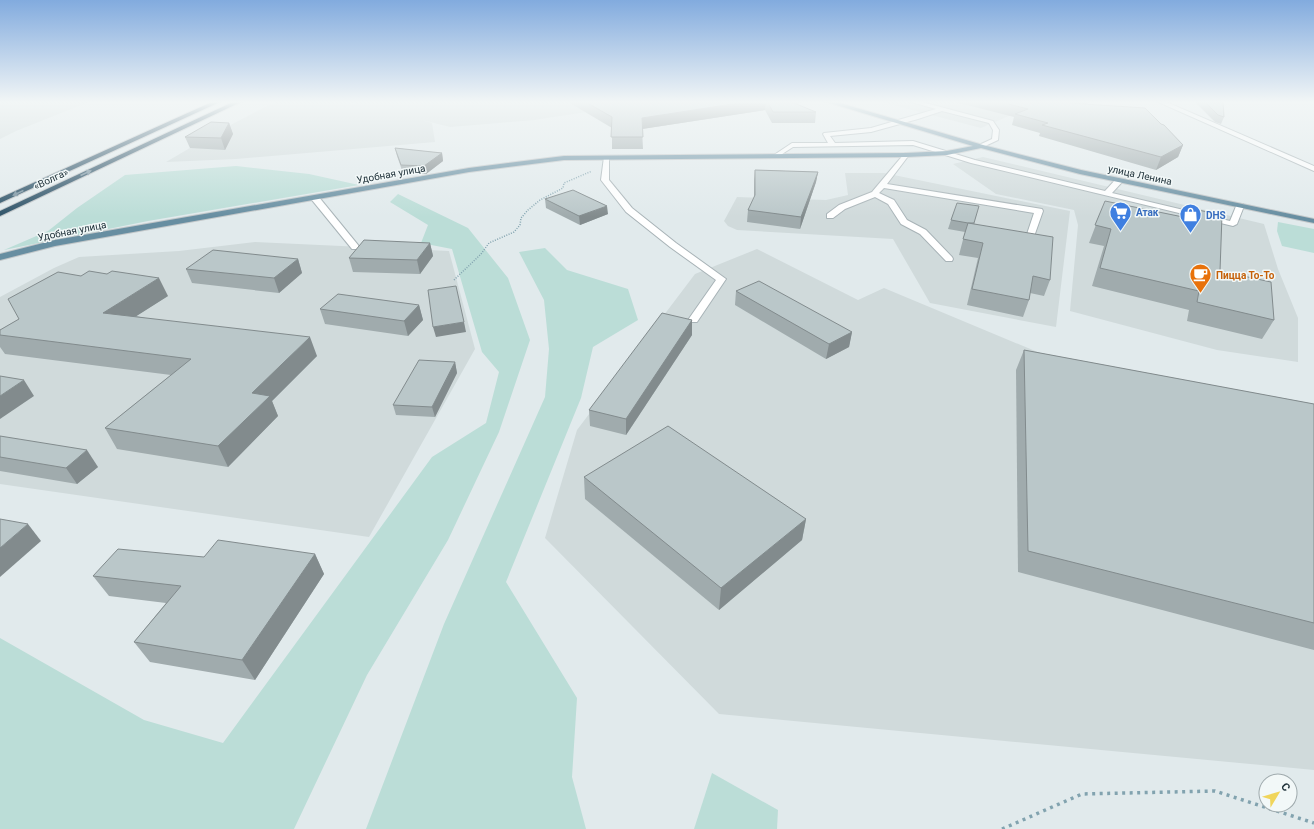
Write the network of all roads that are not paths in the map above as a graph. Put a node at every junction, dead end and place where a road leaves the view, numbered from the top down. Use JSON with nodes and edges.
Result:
{"nodes":[{"id":1,"x":135,"y":140,"type":"edge"},
{"id":2,"x":158,"y":140,"type":"edge"},
{"id":3,"x":830,"y":140,"type":"edge"},
{"id":4,"x":901,"y":140,"type":"edge"},
{"id":5,"x":959,"y":140,"type":"edge"},
{"id":6,"x":995,"y":140,"type":"edge"},
{"id":7,"x":1248,"y":140,"type":"edge"},
{"id":8,"x":913,"y":143,"type":"junction"},
{"id":9,"x":833,"y":145,"type":"junction"},
{"id":10,"x":981,"y":146,"type":"junction"},
{"id":11,"x":948,"y":153,"type":"junction"},
{"id":12,"x":906,"y":155,"type":"junction"},
{"id":13,"x":774,"y":157,"type":"junction"},
{"id":14,"x":606,"y":159,"type":"junction"},
{"id":15,"x":1314,"y":168,"type":"edge"},
{"id":16,"x":1119,"y":181,"type":"junction"},
{"id":17,"x":882,"y":185,"type":"junction"},
{"id":18,"x":875,"y":194,"type":"junction"},
{"id":19,"x":1106,"y":194,"type":"junction"},
{"id":20,"x":315,"y":198,"type":"junction"},
{"id":21,"x":0,"y":202,"type":"edge"},
{"id":22,"x":1240,"y":206,"type":"junction"},
{"id":23,"x":0,"y":214,"type":"edge"},
{"id":24,"x":830,"y":216,"type":"dead end"},
{"id":25,"x":1314,"y":221,"type":"edge"},
{"id":26,"x":1028,"y":243,"type":"edge"},
{"id":27,"x":355,"y":247,"type":"dead end"},
{"id":28,"x":0,"y":256,"type":"edge"},
{"id":29,"x":949,"y":260,"type":"dead end"},
{"id":30,"x":694,"y":320,"type":"dead end"}],
"edges":[{"from":1,"to":21,"type":"highway","name":"«Волга»","one_way":true},
{"from":23,"to":2,"type":"highway","name":"«Волга»","one_way":true},
{"from":3,"to":9,"type":"street"},
{"from":4,"to":8,"type":"street"},
{"from":5,"to":10,"type":"main road","name":"улица Ленина"},
{"from":6,"to":10,"type":"street"},
{"from":7,"to":15,"type":"street"},
{"from":8,"to":9,"type":"street"},
{"from":8,"to":11,"type":"street"},
{"from":9,"to":13,"type":"street"},
{"from":10,"to":11,"type":"main road","name":"Удобная улица"},
{"from":10,"to":16,"type":"main road","name":"улица Ленина"},
{"from":11,"to":12,"type":"main road","name":"Удобная улица"},
{"from":11,"to":19,"type":"street"},
{"from":12,"to":13,"type":"main road","name":"Удобная улица"},
{"from":12,"to":17,"type":"street"},
{"from":13,"to":14,"type":"main road","name":"Удобная улица"},
{"from":14,"to":20,"type":"main road","name":"Удобная улица"},
{"from":14,"to":30,"type":"street"},
{"from":16,"to":19,"type":"street"},
{"from":16,"to":22,"type":"main road","name":"улица Ленина"},
{"from":17,"to":18,"type":"street"},
{"from":17,"to":26,"type":"street"},
{"from":18,"to":24,"type":"street"},
{"from":18,"to":29,"type":"street"},
{"from":19,"to":22,"type":"street"},
{"from":20,"to":27,"type":"street"},
{"from":20,"to":28,"type":"main road","name":"Удобная улица"},
{"from":22,"to":25,"type":"main road","name":"улица Ленина"}]}
